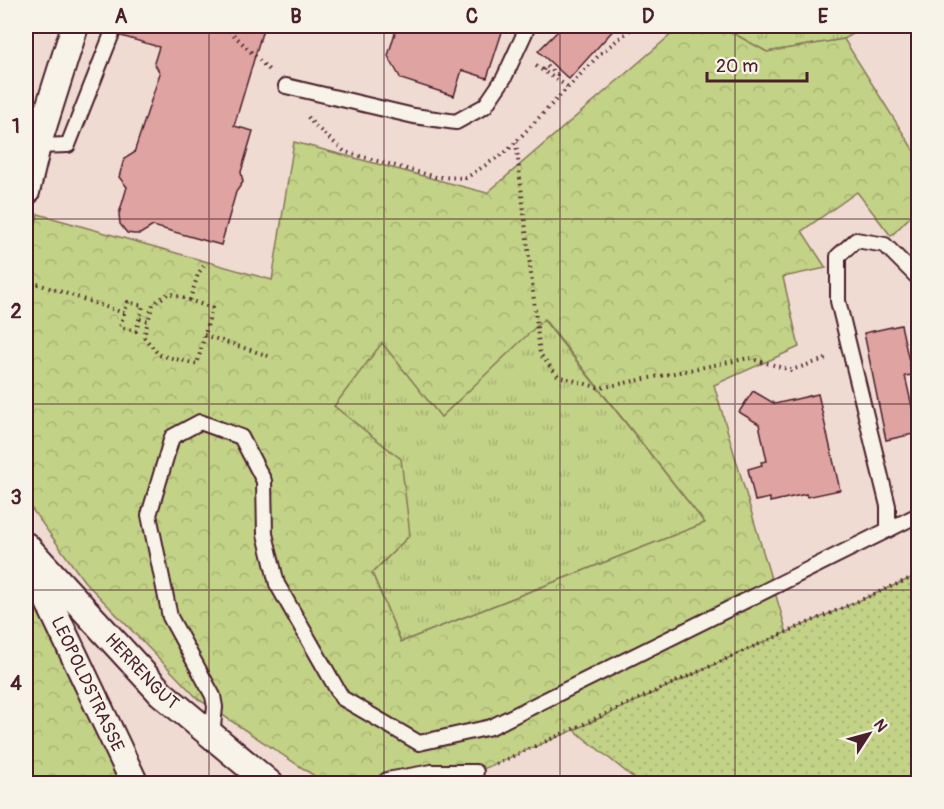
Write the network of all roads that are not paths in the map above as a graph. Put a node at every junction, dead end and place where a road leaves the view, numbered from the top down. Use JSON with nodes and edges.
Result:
{"nodes":[{"id":1,"x":75,"y":26,"type":"edge"},
{"id":2,"x":528,"y":26,"type":"edge"},
{"id":3,"x":113,"y":32,"type":"dead end"},
{"id":4,"x":286,"y":86,"type":"road end"},
{"id":5,"x":37,"y":146,"type":"junction"},
{"id":6,"x":26,"y":192,"type":"edge"},
{"id":7,"x":918,"y":278,"type":"edge"},
{"id":8,"x":918,"y":515,"type":"edge"},
{"id":9,"x":888,"y":530,"type":"junction"},
{"id":10,"x":26,"y":546,"type":"edge"},
{"id":11,"x":26,"y":553,"type":"edge"},
{"id":12,"x":212,"y":736,"type":"junction"},
{"id":13,"x":476,"y":772,"type":"road end"},
{"id":14,"x":135,"y":783,"type":"edge"},
{"id":15,"x":270,"y":783,"type":"edge"},
{"id":16,"x":383,"y":783,"type":"edge"}],
"edges":[{"from":1,"to":5,"type":"street"},
{"from":2,"to":4,"type":"lane"},
{"from":3,"to":5,"type":"lane"},
{"from":5,"to":6,"type":"street"},
{"from":7,"to":9,"type":"lane"},
{"from":8,"to":9,"type":"lane"},
{"from":9,"to":12,"type":"lane"},
{"from":10,"to":12,"type":"street","name":"HERRENGUT"},
{"from":11,"to":14,"type":"street","name":"LEOPOLDSTRASSE"},
{"from":12,"to":15,"type":"street","name":"HERRENGUT"},
{"from":13,"to":16,"type":"lane"}]}
